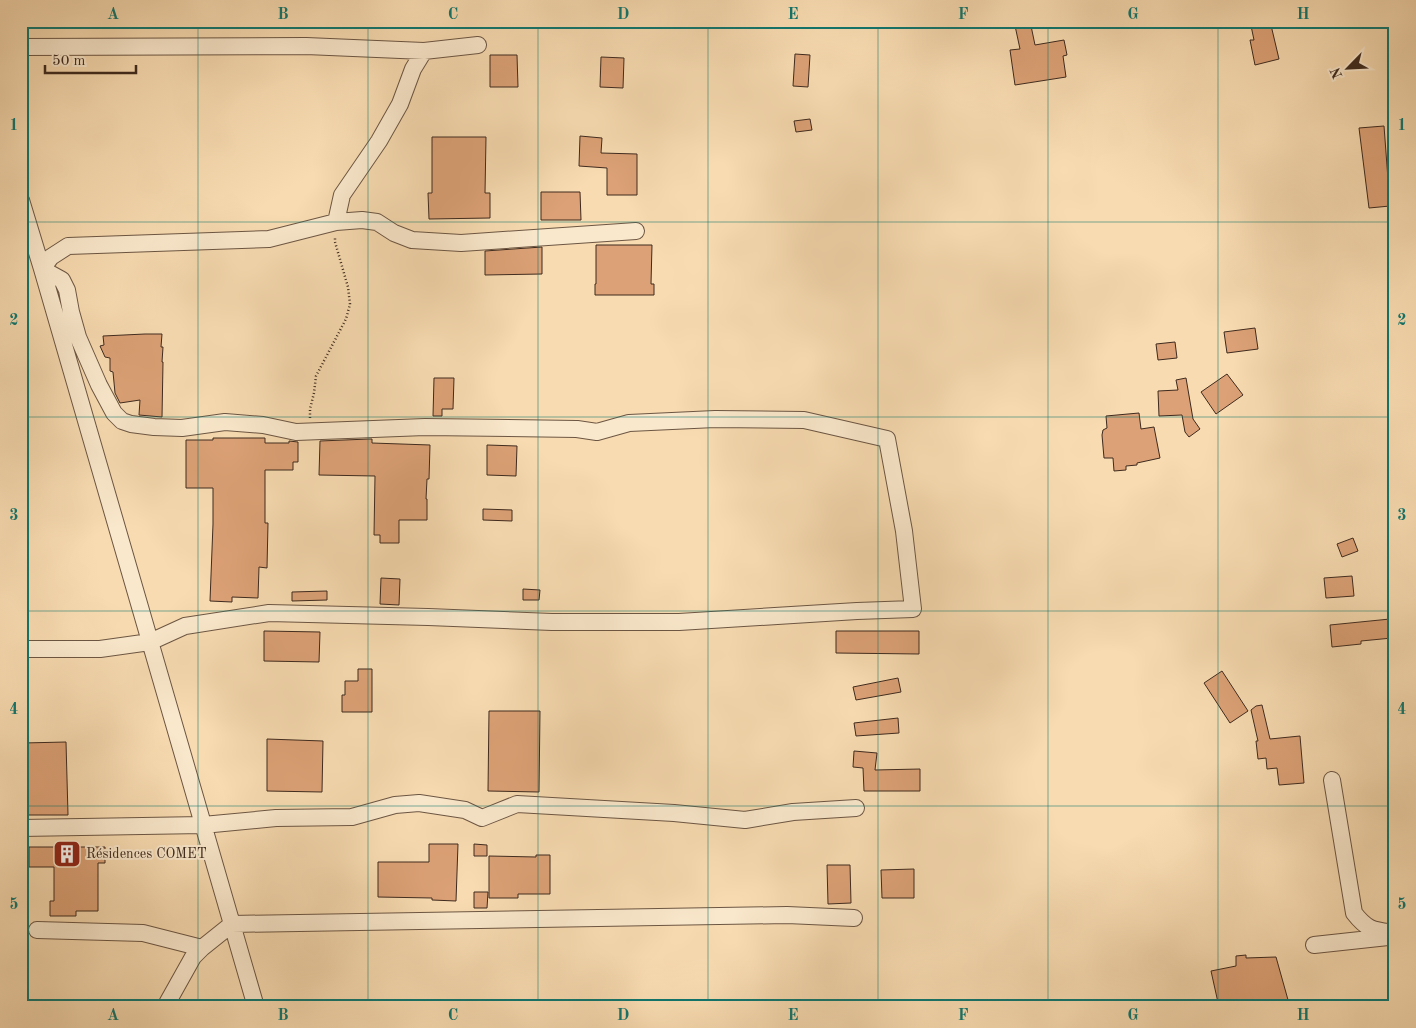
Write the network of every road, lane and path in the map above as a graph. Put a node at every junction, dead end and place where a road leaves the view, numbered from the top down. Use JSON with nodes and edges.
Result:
{"nodes":[{"id":1,"x":478,"y":45,"type":"dead end"},
{"id":2,"x":21,"y":47,"type":"edge"},
{"id":3,"x":424,"y":51,"type":"junction"},
{"id":4,"x":21,"y":200,"type":"edge"},
{"id":5,"x":336,"y":222,"type":"junction"},
{"id":6,"x":636,"y":231,"type":"dead end"},
{"id":7,"x":42,"y":269,"type":"junction"},
{"id":8,"x":310,"y":432,"type":"junction"},
{"id":9,"x":150,"y":642,"type":"junction"},
{"id":10,"x":21,"y":649,"type":"edge"},
{"id":11,"x":1332,"y":780,"type":"dead end"},
{"id":12,"x":856,"y":808,"type":"dead end"},
{"id":13,"x":203,"y":825,"type":"junction"},
{"id":14,"x":21,"y":828,"type":"edge"},
{"id":15,"x":854,"y":918,"type":"dead end"},
{"id":16,"x":232,"y":924,"type":"junction"},
{"id":17,"x":37,"y":930,"type":"dead end"},
{"id":18,"x":1395,"y":935,"type":"edge"},
{"id":19,"x":1314,"y":945,"type":"dead end"},
{"id":20,"x":202,"y":948,"type":"junction"},
{"id":21,"x":165,"y":1007,"type":"edge"},
{"id":22,"x":256,"y":1007,"type":"edge"}],
"edges":[{"from":1,"to":3,"type":"street"},
{"from":2,"to":3,"type":"street"},
{"from":3,"to":5,"type":"street"},
{"from":4,"to":7,"type":"street"},
{"from":5,"to":6,"type":"street"},
{"from":5,"to":7,"type":"street"},
{"from":5,"to":8,"type":"path"},
{"from":7,"to":8,"type":"street"},
{"from":7,"to":9,"type":"street"},
{"from":8,"to":9,"type":"street"},
{"from":9,"to":10,"type":"street"},
{"from":9,"to":13,"type":"street"},
{"from":11,"to":18,"type":"street"},
{"from":12,"to":13,"type":"street"},
{"from":13,"to":14,"type":"street"},
{"from":13,"to":16,"type":"street"},
{"from":15,"to":16,"type":"street"},
{"from":16,"to":20,"type":"street"},
{"from":16,"to":22,"type":"street"},
{"from":17,"to":20,"type":"street"},
{"from":18,"to":19,"type":"street"},
{"from":20,"to":21,"type":"street"}]}
